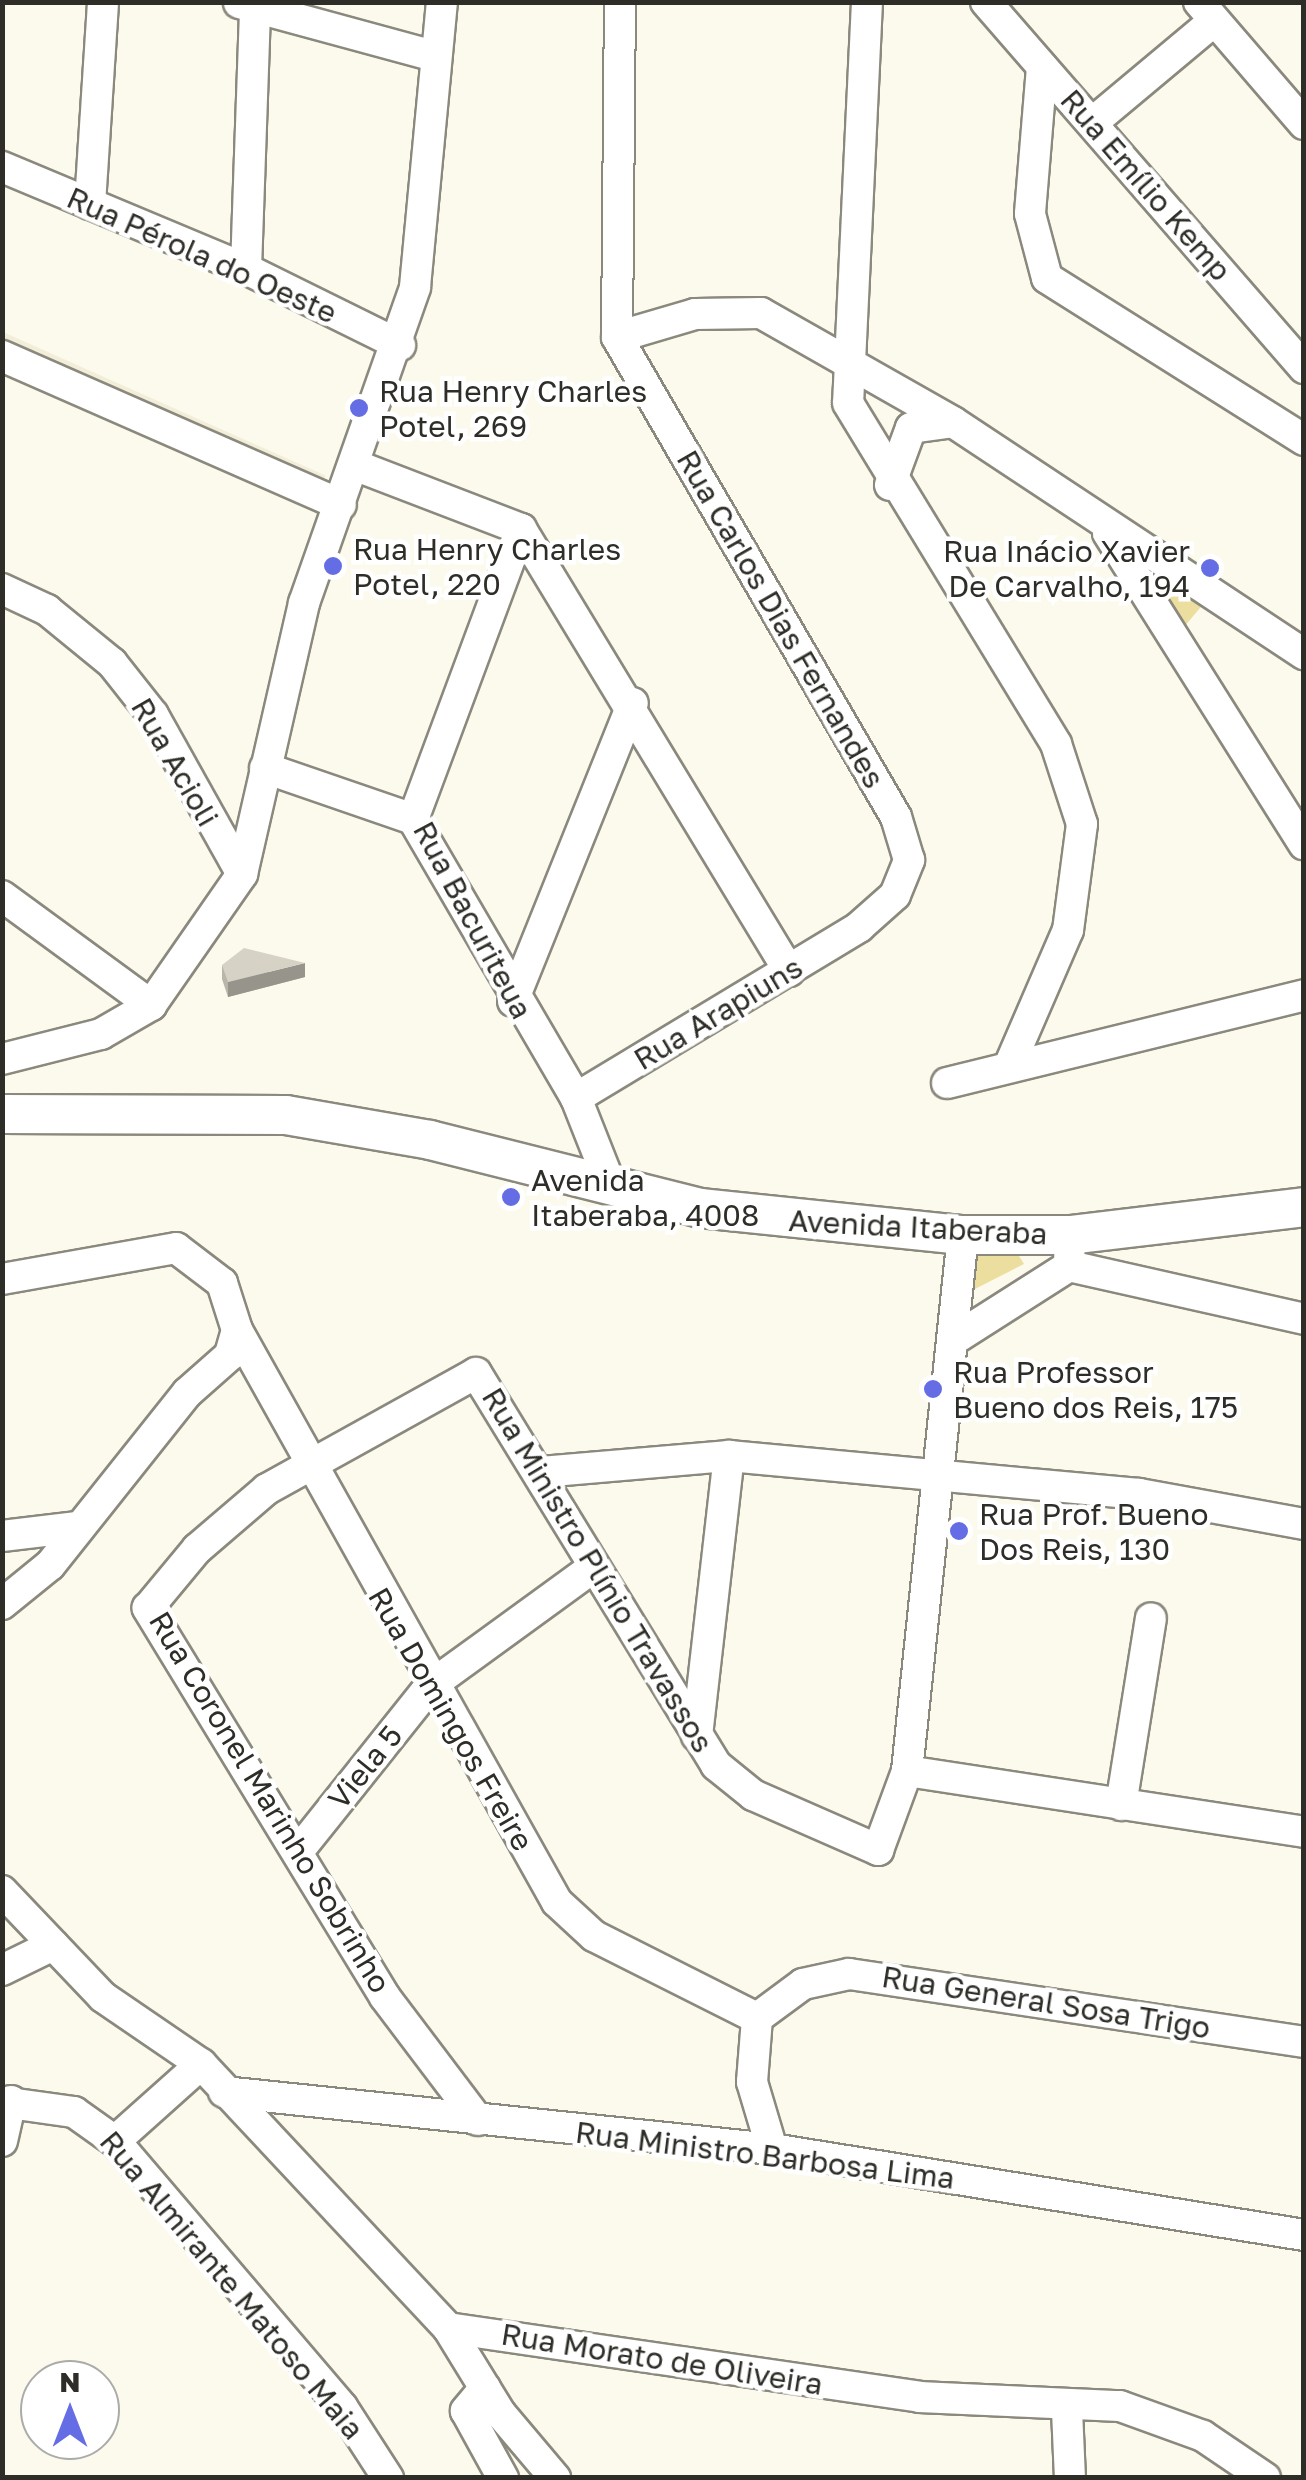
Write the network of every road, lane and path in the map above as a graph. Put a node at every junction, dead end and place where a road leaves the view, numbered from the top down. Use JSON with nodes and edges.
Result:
{"nodes":[{"id":1,"x":104,"y":2,"type":"edge"},
{"id":2,"x":620,"y":2,"type":"edge"},
{"id":3,"x":867,"y":2,"type":"edge"},
{"id":4,"x":986,"y":2,"type":"edge"},
{"id":5,"x":246,"y":5,"type":"edge"},
{"id":6,"x":447,"y":5,"type":"edge"},
{"id":7,"x":1207,"y":12,"type":"edge"},
{"id":8,"x":434,"y":56,"type":"junction"},
{"id":9,"x":1042,"y":67,"type":"junction"},
{"id":10,"x":1092,"y":122,"type":"junction"},
{"id":11,"x":1304,"y":124,"type":"edge"},
{"id":12,"x":2,"y":167,"type":"edge"},
{"id":13,"x":90,"y":204,"type":"junction"},
{"id":14,"x":246,"y":269,"type":"junction"},
{"id":15,"x":617,"y":337,"type":"junction"},
{"id":16,"x":400,"y":345,"type":"junction"},
{"id":17,"x":2,"y":356,"type":"edge"},
{"id":18,"x":847,"y":367,"type":"junction"},
{"id":19,"x":1304,"y":368,"type":"edge"},
{"id":20,"x":954,"y":422,"type":"junction"},
{"id":21,"x":1304,"y":440,"type":"edge"},
{"id":22,"x":357,"y":466,"type":"junction"},
{"id":23,"x":890,"y":485,"type":"junction"},
{"id":24,"x":341,"y":505,"type":"junction"},
{"id":25,"x":1104,"y":526,"type":"junction"},
{"id":26,"x":521,"y":529,"type":"junction"},
{"id":27,"x":2,"y":589,"type":"edge"},
{"id":28,"x":1304,"y":654,"type":"edge"},
{"id":29,"x":633,"y":702,"type":"junction"},
{"id":30,"x":265,"y":768,"type":"junction"},
{"id":31,"x":413,"y":819,"type":"junction"},
{"id":32,"x":1304,"y":844,"type":"edge"},
{"id":33,"x":242,"y":874,"type":"junction"},
{"id":34,"x":2,"y":896,"type":"edge"},
{"id":35,"x":859,"y":927,"type":"joint"},
{"id":36,"x":789,"y":972,"type":"junction"},
{"id":37,"x":1304,"y":995,"type":"edge"},
{"id":38,"x":513,"y":1001,"type":"junction"},
{"id":39,"x":150,"y":1005,"type":"junction"},
{"id":40,"x":2,"y":1058,"type":"edge"},
{"id":41,"x":1010,"y":1064,"type":"junction"},
{"id":42,"x":947,"y":1083,"type":"dead end"},
{"id":43,"x":576,"y":1098,"type":"junction"},
{"id":44,"x":2,"y":1114,"type":"edge"},
{"id":45,"x":612,"y":1189,"type":"junction"},
{"id":46,"x":1304,"y":1208,"type":"edge"},
{"id":47,"x":962,"y":1235,"type":"junction"},
{"id":48,"x":1069,"y":1251,"type":"junction"},
{"id":49,"x":2,"y":1278,"type":"edge"},
{"id":50,"x":1304,"y":1319,"type":"edge"},
{"id":51,"x":236,"y":1330,"type":"junction"},
{"id":52,"x":954,"y":1340,"type":"junction"},
{"id":53,"x":730,"y":1456,"type":"junction"},
{"id":54,"x":306,"y":1466,"type":"junction"},
{"id":55,"x":541,"y":1472,"type":"junction"},
{"id":56,"x":940,"y":1482,"type":"junction"},
{"id":57,"x":1304,"y":1524,"type":"edge"},
{"id":58,"x":77,"y":1527,"type":"junction"},
{"id":59,"x":2,"y":1536,"type":"edge"},
{"id":60,"x":594,"y":1567,"type":"junction"},
{"id":61,"x":2,"y":1604,"type":"edge"},
{"id":62,"x":1152,"y":1618,"type":"dead end"},
{"id":63,"x":430,"y":1686,"type":"junction"},
{"id":64,"x":698,"y":1736,"type":"junction"},
{"id":65,"x":907,"y":1771,"type":"junction"},
{"id":66,"x":1121,"y":1805,"type":"junction"},
{"id":67,"x":1304,"y":1832,"type":"edge"},
{"id":68,"x":300,"y":1849,"type":"junction"},
{"id":69,"x":2,"y":1891,"type":"edge"},
{"id":70,"x":53,"y":1945,"type":"junction"},
{"id":71,"x":2,"y":1970,"type":"edge"},
{"id":72,"x":757,"y":2018,"type":"junction"},
{"id":73,"x":1304,"y":2042,"type":"edge"},
{"id":74,"x":200,"y":2064,"type":"junction"},
{"id":75,"x":224,"y":2092,"type":"junction"},
{"id":76,"x":7,"y":2102,"type":"edge"},
{"id":77,"x":478,"y":2120,"type":"junction"},
{"id":78,"x":2,"y":2141,"type":"edge"},
{"id":79,"x":115,"y":2141,"type":"junction"},
{"id":80,"x":772,"y":2149,"type":"junction"},
{"id":81,"x":1304,"y":2236,"type":"edge"},
{"id":82,"x":448,"y":2328,"type":"junction"},
{"id":83,"x":485,"y":2388,"type":"junction"},
{"id":84,"x":1067,"y":2410,"type":"junction"},
{"id":85,"x":388,"y":2478,"type":"edge"},
{"id":86,"x":504,"y":2478,"type":"edge"},
{"id":87,"x":555,"y":2478,"type":"edge"},
{"id":88,"x":1070,"y":2478,"type":"edge"},
{"id":89,"x":1265,"y":2478,"type":"edge"}],
"edges":[{"from":1,"to":13,"type":"street"},
{"from":2,"to":15,"type":"street"},
{"from":3,"to":18,"type":"street"},
{"from":4,"to":9,"type":"street","name":"Rua Emílio Kemp"},
{"from":5,"to":8,"type":"street"},
{"from":5,"to":14,"type":"street"},
{"from":6,"to":8,"type":"street"},
{"from":7,"to":10,"type":"street"},
{"from":7,"to":11,"type":"street"},
{"from":8,"to":16,"type":"street"},
{"from":9,"to":10,"type":"street","name":"Rua Emílio Kemp"},
{"from":9,"to":21,"type":"street"},
{"from":10,"to":19,"type":"street","name":"Rua Emílio Kemp"},
{"from":12,"to":13,"type":"street","name":"Rua Pérola do Oeste"},
{"from":13,"to":14,"type":"street","name":"Rua Pérola do Oeste"},
{"from":14,"to":16,"type":"street","name":"Rua Pérola do Oeste"},
{"from":15,"to":18,"type":"street"},
{"from":15,"to":35,"type":"street","name":"Rua Carlos Dias Fernandes"},
{"from":16,"to":22,"type":"street"},
{"from":17,"to":24,"type":"street"},
{"from":18,"to":20,"type":"street"},
{"from":18,"to":23,"type":"street"},
{"from":20,"to":23,"type":"street"},
{"from":20,"to":25,"type":"street"},
{"from":22,"to":24,"type":"street"},
{"from":22,"to":26,"type":"street"},
{"from":23,"to":41,"type":"street"},
{"from":24,"to":30,"type":"street"},
{"from":25,"to":28,"type":"street"},
{"from":25,"to":32,"type":"street"},
{"from":26,"to":29,"type":"street"},
{"from":26,"to":31,"type":"street","name":"Rua Bacuriteua"},
{"from":27,"to":33,"type":"street","name":"Rua Acioli"},
{"from":29,"to":36,"type":"street"},
{"from":29,"to":38,"type":"street"},
{"from":30,"to":31,"type":"street"},
{"from":30,"to":33,"type":"street"},
{"from":31,"to":38,"type":"street","name":"Rua Bacuriteua"},
{"from":33,"to":39,"type":"street"},
{"from":34,"to":39,"type":"street"},
{"from":35,"to":36,"type":"street","name":"Rua Arapiuns"},
{"from":36,"to":43,"type":"street","name":"Rua Arapiuns"},
{"from":37,"to":41,"type":"street"},
{"from":38,"to":43,"type":"street","name":"Rua Bacuriteua"},
{"from":39,"to":40,"type":"street"},
{"from":41,"to":42,"type":"street"},
{"from":43,"to":45,"type":"street","name":"Rua Bacuriteua"},
{"from":44,"to":45,"type":"main road","name":"Avenida Itaberaba"},
{"from":45,"to":47,"type":"main road","name":"Avenida Itaberaba"},
{"from":46,"to":48,"type":"main road","name":"Avenida Itaberaba"},
{"from":47,"to":48,"type":"main road","name":"Avenida Itaberaba"},
{"from":47,"to":52,"type":"street"},
{"from":48,"to":50,"type":"street"},
{"from":48,"to":52,"type":"street"},
{"from":49,"to":51,"type":"street","name":"Rua Domingos Freire"},
{"from":51,"to":54,"type":"street","name":"Rua Domingos Freire"},
{"from":51,"to":58,"type":"street"},
{"from":52,"to":56,"type":"street"},
{"from":53,"to":55,"type":"street"},
{"from":53,"to":56,"type":"street"},
{"from":53,"to":64,"type":"street"},
{"from":54,"to":55,"type":"street","name":"Rua Ministro Plínio Travassos"},
{"from":54,"to":63,"type":"street","name":"Rua Domingos Freire"},
{"from":54,"to":68,"type":"street","name":"Rua Coronel Marinho Sobrinho"},
{"from":55,"to":60,"type":"street","name":"Rua Ministro Plínio Travassos"},
{"from":56,"to":57,"type":"street"},
{"from":56,"to":65,"type":"street"},
{"from":58,"to":59,"type":"street"},
{"from":58,"to":61,"type":"street"},
{"from":60,"to":63,"type":"street","name":"Viela 5"},
{"from":60,"to":64,"type":"street","name":"Rua Ministro Plínio Travassos"},
{"from":62,"to":66,"type":"street"},
{"from":63,"to":68,"type":"street","name":"Viela 5"},
{"from":63,"to":72,"type":"street","name":"Rua Domingos Freire"},
{"from":64,"to":65,"type":"street","name":"Rua Ministro Plínio Travassos"},
{"from":65,"to":66,"type":"street"},
{"from":66,"to":67,"type":"street"},
{"from":68,"to":77,"type":"street","name":"Rua Coronel Marinho Sobrinho"},
{"from":69,"to":70,"type":"street"},
{"from":70,"to":71,"type":"street"},
{"from":70,"to":74,"type":"street"},
{"from":72,"to":73,"type":"street","name":"Rua General Sosa Trigo"},
{"from":72,"to":80,"type":"street"},
{"from":74,"to":75,"type":"street"},
{"from":74,"to":79,"type":"street"},
{"from":75,"to":77,"type":"street","name":"Rua Ministro Barbosa Lima"},
{"from":75,"to":82,"type":"street"},
{"from":76,"to":78,"type":"street"},
{"from":76,"to":79,"type":"street","name":"Rua Almirante Matoso Maia"},
{"from":77,"to":80,"type":"street","name":"Rua Ministro Barbosa Lima"},
{"from":79,"to":85,"type":"street","name":"Rua Almirante Matoso Maia"},
{"from":80,"to":81,"type":"street","name":"Rua Ministro Barbosa Lima"},
{"from":82,"to":83,"type":"street"},
{"from":82,"to":84,"type":"street","name":"Rua Morato de Oliveira"},
{"from":83,"to":86,"type":"street"},
{"from":83,"to":87,"type":"street"},
{"from":84,"to":88,"type":"street"},
{"from":84,"to":89,"type":"street","name":"Rua Morato de Oliveira"}]}
